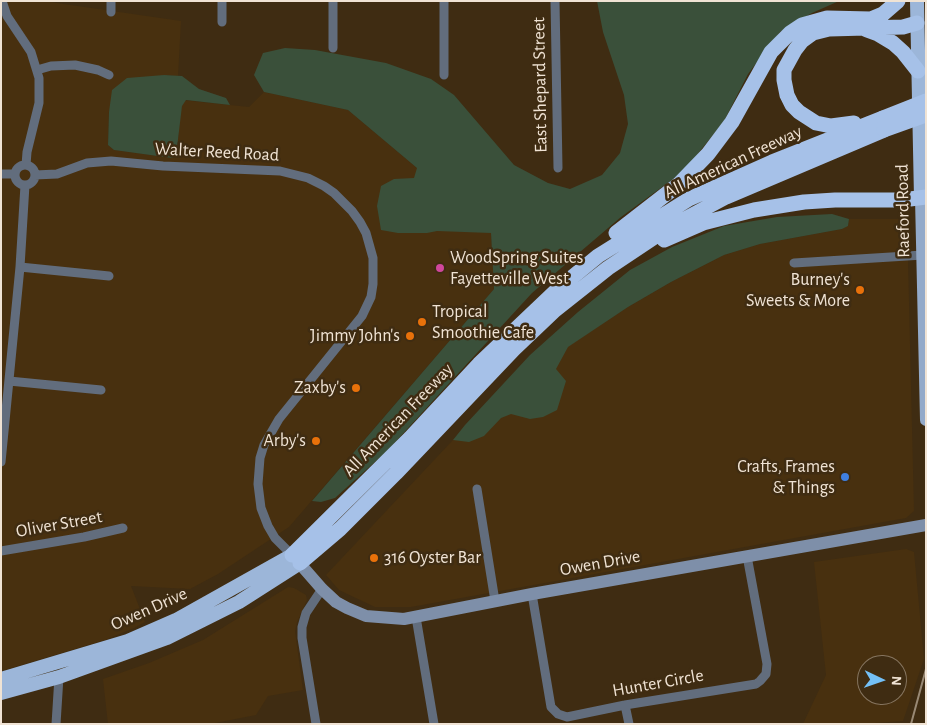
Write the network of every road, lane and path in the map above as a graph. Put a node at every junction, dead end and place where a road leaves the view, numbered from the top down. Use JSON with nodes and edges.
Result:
{"nodes":[{"id":1,"x":2,"y":1,"type":"edge"},
{"id":2,"x":111,"y":1,"type":"edge"},
{"id":3,"x":222,"y":1,"type":"edge"},
{"id":4,"x":333,"y":1,"type":"edge"},
{"id":5,"x":444,"y":1,"type":"edge"},
{"id":6,"x":555,"y":1,"type":"edge"},
{"id":7,"x":898,"y":1,"type":"edge"},
{"id":8,"x":917,"y":1,"type":"edge"},
{"id":9,"x":111,"y":12,"type":"dead end"},
{"id":10,"x":222,"y":22,"type":"dead end"},
{"id":11,"x":917,"y":23,"type":"junction"},
{"id":12,"x":866,"y":24,"type":"junction"},
{"id":13,"x":333,"y":48,"type":"dead end"},
{"id":14,"x":37,"y":70,"type":"junction"},
{"id":15,"x":918,"y":71,"type":"junction"},
{"id":16,"x":109,"y":75,"type":"dead end"},
{"id":17,"x":444,"y":75,"type":"dead end"},
{"id":18,"x":926,"y":101,"type":"edge"},
{"id":19,"x":926,"y":114,"type":"edge"},
{"id":20,"x":883,"y":124,"type":"junction"},
{"id":21,"x":26,"y":165,"type":"junction"},
{"id":22,"x":558,"y":168,"type":"dead end"},
{"id":23,"x":1,"y":174,"type":"edge"},
{"id":24,"x":15,"y":174,"type":"junction"},
{"id":25,"x":35,"y":175,"type":"junction"},
{"id":26,"x":25,"y":185,"type":"junction"},
{"id":27,"x":923,"y":197,"type":"edge"},
{"id":28,"x":628,"y":254,"type":"junction"},
{"id":29,"x":922,"y":255,"type":"junction"},
{"id":30,"x":794,"y":263,"type":"dead end"},
{"id":31,"x":20,"y":267,"type":"junction"},
{"id":32,"x":108,"y":276,"type":"dead end"},
{"id":33,"x":478,"y":364,"type":"junction"},
{"id":34,"x":9,"y":381,"type":"junction"},
{"id":35,"x":101,"y":390,"type":"dead end"},
{"id":36,"x":926,"y":420,"type":"edge"},
{"id":37,"x":1,"y":462,"type":"edge"},
{"id":38,"x":477,"y":489,"type":"dead end"},
{"id":39,"x":926,"y":525,"type":"edge"},
{"id":40,"x":123,"y":528,"type":"dead end"},
{"id":41,"x":1,"y":551,"type":"edge"},
{"id":42,"x":747,"y":556,"type":"junction"},
{"id":43,"x":296,"y":559,"type":"junction"},
{"id":44,"x":322,"y":589,"type":"junction"},
{"id":45,"x":532,"y":594,"type":"junction"},
{"id":46,"x":494,"y":601,"type":"junction"},
{"id":47,"x":416,"y":616,"type":"junction"},
{"id":48,"x":59,"y":676,"type":"junction"},
{"id":49,"x":1,"y":679,"type":"edge"},
{"id":50,"x":1,"y":693,"type":"edge"},
{"id":51,"x":625,"y":705,"type":"junction"},
{"id":52,"x":56,"y":724,"type":"edge"},
{"id":53,"x":316,"y":724,"type":"edge"},
{"id":54,"x":434,"y":724,"type":"edge"},
{"id":55,"x":629,"y":724,"type":"edge"}],
"edges":[{"from":1,"to":14,"type":"street"},
{"from":2,"to":9,"type":"street"},
{"from":3,"to":10,"type":"street"},
{"from":4,"to":13,"type":"street"},
{"from":5,"to":17,"type":"street"},
{"from":6,"to":22,"type":"street","name":"East Shepard Street"},
{"from":7,"to":12,"type":"highway"},
{"from":8,"to":11,"type":"highway","name":"Raeford Road"},
{"from":11,"to":12,"type":"highway"},
{"from":11,"to":15,"type":"highway","name":"Raeford Road"},
{"from":12,"to":15,"type":"highway"},
{"from":12,"to":20,"type":"highway"},
{"from":12,"to":33,"type":"highway"},
{"from":14,"to":16,"type":"street"},
{"from":14,"to":21,"type":"street"},
{"from":15,"to":27,"type":"highway","name":"Raeford Road"},
{"from":18,"to":20,"type":"highway","name":"All American Freeway","bridge":true},
{"from":19,"to":20,"type":"highway","name":"All American Freeway","bridge":true},
{"from":20,"to":28,"type":"highway","name":"All American Freeway"},
{"from":20,"to":33,"type":"highway","name":"All American Freeway"},
{"from":21,"to":24,"type":"street"},
{"from":21,"to":25,"type":"street"},
{"from":23,"to":24,"type":"street"},
{"from":24,"to":26,"type":"street"},
{"from":25,"to":26,"type":"street"},
{"from":25,"to":43,"type":"street","name":"Walter Reed Road"},
{"from":26,"to":31,"type":"street"},
{"from":27,"to":28,"type":"highway"},
{"from":27,"to":29,"type":"main road","name":"Raeford Road"},
{"from":28,"to":43,"type":"highway","name":"All American Freeway"},
{"from":29,"to":30,"type":"street"},
{"from":29,"to":36,"type":"main road","name":"Raeford Road"},
{"from":31,"to":32,"type":"street"},
{"from":31,"to":34,"type":"street"},
{"from":33,"to":43,"type":"highway","name":"All American Freeway"},
{"from":34,"to":35,"type":"street"},
{"from":34,"to":37,"type":"street"},
{"from":38,"to":46,"type":"street"},
{"from":39,"to":42,"type":"main road","name":"Owen Drive"},
{"from":40,"to":41,"type":"street","name":"Oliver Street"},
{"from":42,"to":45,"type":"main road","name":"Owen Drive"},
{"from":42,"to":51,"type":"street","name":"Hunter Circle"},
{"from":43,"to":44,"type":"main road","name":"Owen Drive"},
{"from":43,"to":48,"type":"highway","name":"Owen Drive"},
{"from":43,"to":49,"type":"highway","name":"Owen Drive"},
{"from":44,"to":47,"type":"main road","name":"Owen Drive"},
{"from":44,"to":53,"type":"street"},
{"from":45,"to":46,"type":"main road","name":"Owen Drive"},
{"from":45,"to":51,"type":"street","name":"Hunter Circle"},
{"from":46,"to":47,"type":"main road","name":"Owen Drive"},
{"from":47,"to":54,"type":"street"},
{"from":48,"to":50,"type":"highway","name":"Owen Drive"},
{"from":48,"to":52,"type":"street"},
{"from":51,"to":55,"type":"street"}]}
